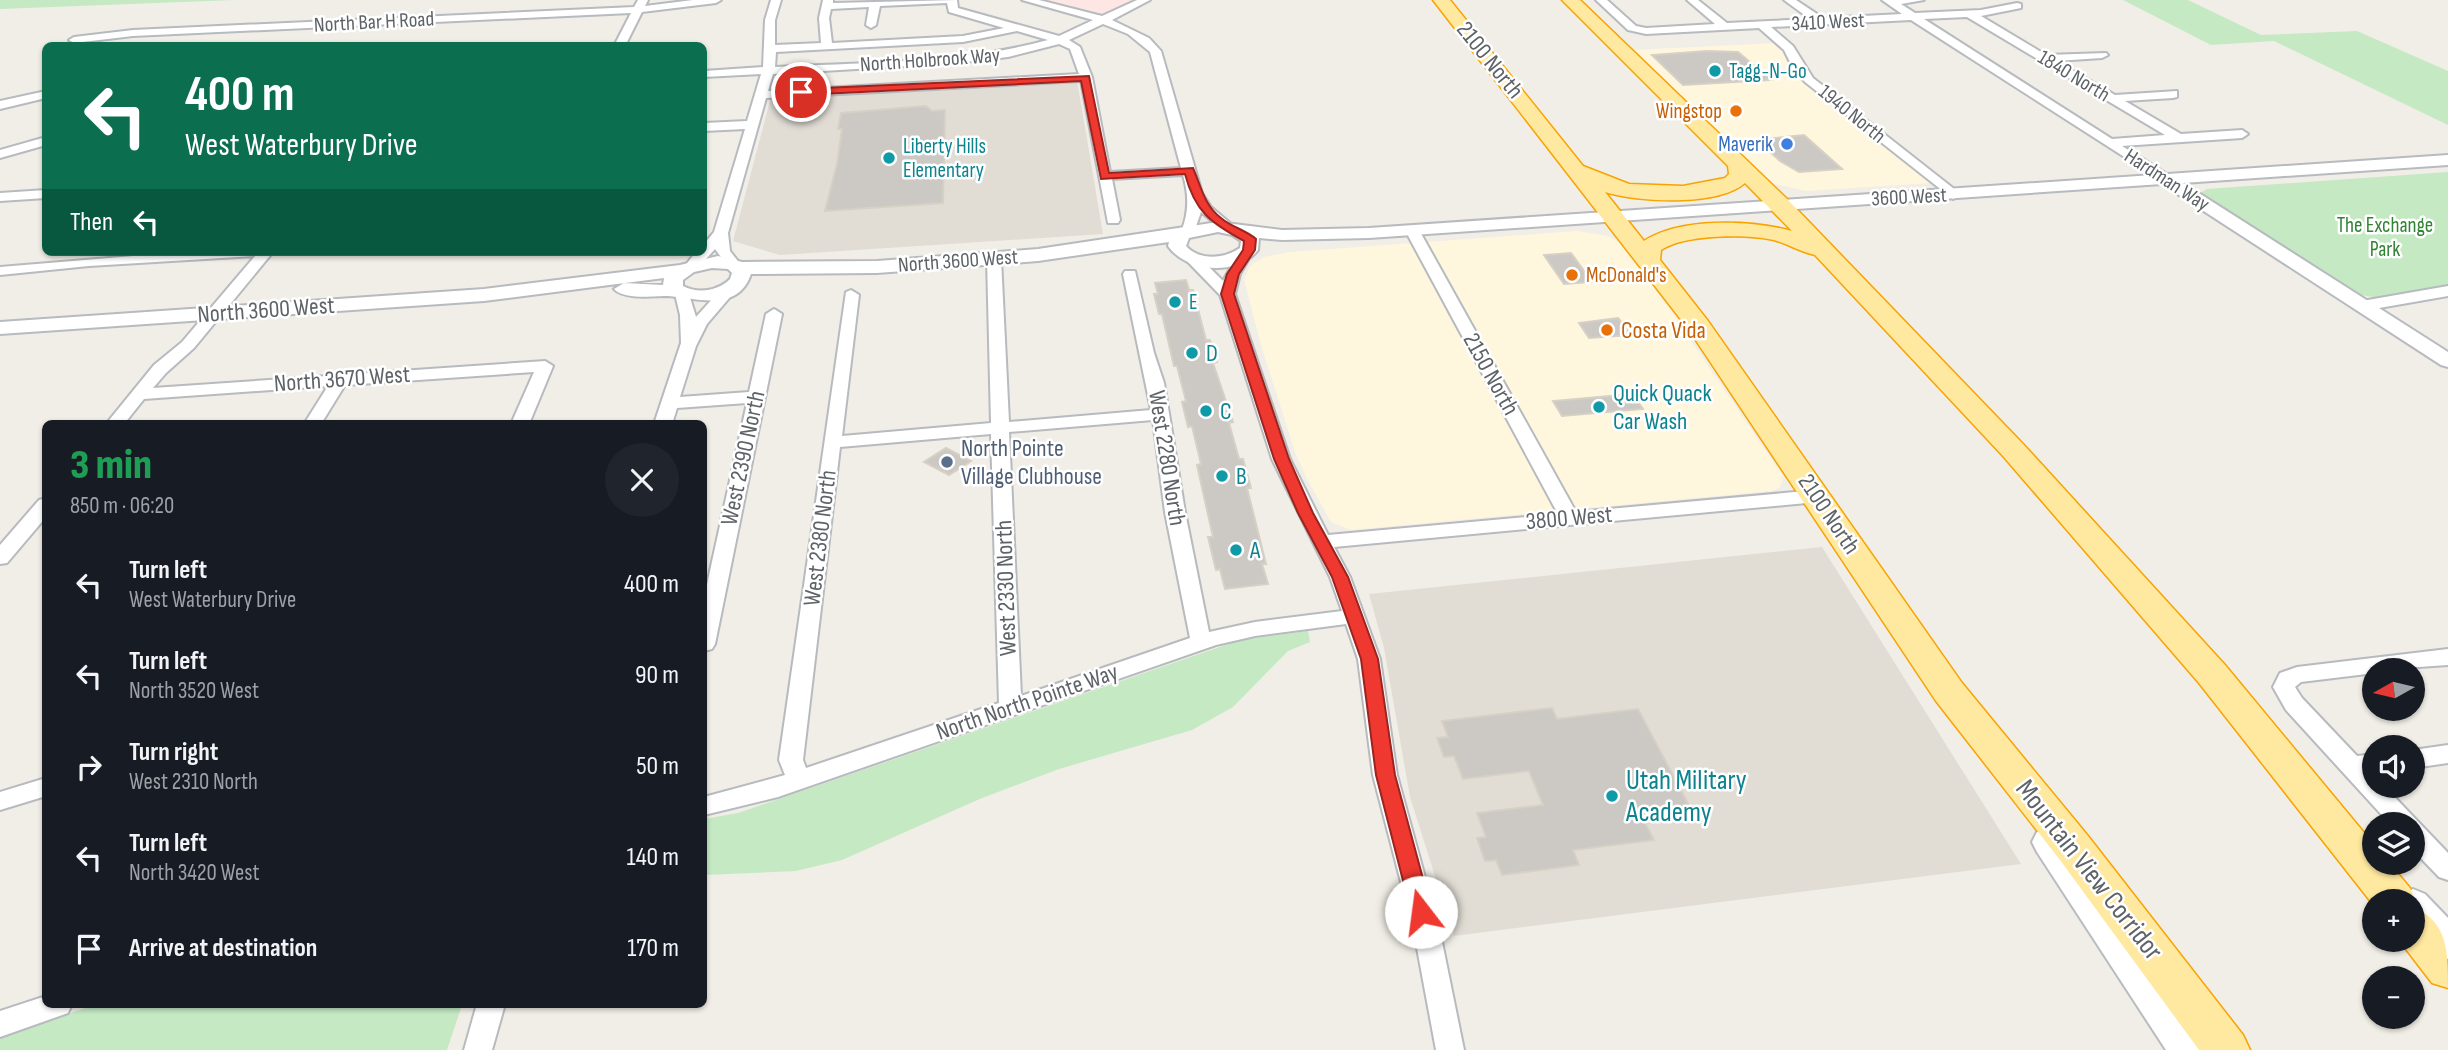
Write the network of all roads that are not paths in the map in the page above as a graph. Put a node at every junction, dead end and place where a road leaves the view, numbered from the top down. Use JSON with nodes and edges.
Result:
{"nodes":[{"id":1,"x":716,"y":0,"type":"edge"},
{"id":2,"x":776,"y":0,"type":"edge"},
{"id":3,"x":1027,"y":0,"type":"edge"},
{"id":4,"x":1145,"y":0,"type":"edge"},
{"id":5,"x":1441,"y":0,"type":"edge"},
{"id":6,"x":1570,"y":0,"type":"edge"},
{"id":7,"x":1601,"y":0,"type":"edge"},
{"id":8,"x":1692,"y":0,"type":"edge"},
{"id":9,"x":1790,"y":0,"type":"edge"},
{"id":10,"x":1804,"y":0,"type":"edge"},
{"id":11,"x":1919,"y":0,"type":"edge"},
{"id":12,"x":1888,"y":1,"type":"edge"},
{"id":13,"x":828,"y":3,"type":"edge"},
{"id":14,"x":875,"y":3,"type":"junction"},
{"id":15,"x":641,"y":5,"type":"edge"},
{"id":16,"x":2017,"y":6,"type":"dead end"},
{"id":17,"x":952,"y":11,"type":"edge"},
{"id":18,"x":1970,"y":14,"type":"junction"},
{"id":19,"x":1914,"y":18,"type":"junction"},
{"id":20,"x":1103,"y":21,"type":"junction"},
{"id":21,"x":1821,"y":22,"type":"junction"},
{"id":22,"x":871,"y":25,"type":"dead end"},
{"id":23,"x":1762,"y":25,"type":"junction"},
{"id":24,"x":1725,"y":27,"type":"junction"},
{"id":25,"x":1017,"y":28,"type":"junction"},
{"id":26,"x":163,"y":32,"type":"junction"},
{"id":27,"x":74,"y":40,"type":"dead end"},
{"id":28,"x":1060,"y":40,"type":"junction"},
{"id":29,"x":150,"y":42,"type":"edge"},
{"id":30,"x":621,"y":42,"type":"edge"},
{"id":31,"x":827,"y":46,"type":"junction"},
{"id":32,"x":771,"y":49,"type":"junction"},
{"id":33,"x":2102,"y":55,"type":"dead end"},
{"id":34,"x":2044,"y":58,"type":"junction"},
{"id":35,"x":768,"y":70,"type":"junction"},
{"id":36,"x":707,"y":74,"type":"edge"},
{"id":37,"x":1086,"y":78,"type":"junction"},
{"id":38,"x":761,"y":94,"type":"junction"},
{"id":39,"x":2173,"y":94,"type":"dead end"},
{"id":40,"x":42,"y":95,"type":"edge"},
{"id":41,"x":2112,"y":99,"type":"junction"},
{"id":42,"x":0,"y":105,"type":"edge"},
{"id":43,"x":752,"y":125,"type":"junction"},
{"id":44,"x":707,"y":127,"type":"edge"},
{"id":45,"x":2242,"y":134,"type":"dead end"},
{"id":46,"x":2178,"y":138,"type":"junction"},
{"id":47,"x":42,"y":142,"type":"edge"},
{"id":48,"x":2109,"y":143,"type":"junction"},
{"id":49,"x":0,"y":154,"type":"edge"},
{"id":50,"x":2448,"y":160,"type":"edge"},
{"id":51,"x":1738,"y":164,"type":"junction"},
{"id":52,"x":1574,"y":165,"type":"junction"},
{"id":53,"x":1189,"y":171,"type":"junction"},
{"id":54,"x":1104,"y":176,"type":"junction"},
{"id":55,"x":2165,"y":179,"type":"junction"},
{"id":56,"x":1195,"y":193,"type":"junction"},
{"id":57,"x":42,"y":194,"type":"edge"},
{"id":58,"x":1953,"y":194,"type":"junction"},
{"id":59,"x":0,"y":197,"type":"edge"},
{"id":60,"x":1779,"y":204,"type":"junction"},
{"id":61,"x":1613,"y":216,"type":"junction"},
{"id":62,"x":1113,"y":220,"type":"dead end"},
{"id":63,"x":1233,"y":229,"type":"junction"},
{"id":64,"x":1412,"y":230,"type":"junction"},
{"id":65,"x":721,"y":233,"type":"junction"},
{"id":66,"x":1186,"y":233,"type":"junction"},
{"id":67,"x":1369,"y":233,"type":"junction"},
{"id":68,"x":707,"y":248,"type":"edge"},
{"id":69,"x":1245,"y":254,"type":"junction"},
{"id":70,"x":126,"y":256,"type":"edge"},
{"id":71,"x":263,"y":256,"type":"edge"},
{"id":72,"x":699,"y":256,"type":"edge"},
{"id":73,"x":1038,"y":256,"type":"junction"},
{"id":74,"x":94,"y":257,"type":"edge"},
{"id":75,"x":1831,"y":257,"type":"junction"},
{"id":76,"x":1191,"y":258,"type":"junction"},
{"id":77,"x":994,"y":259,"type":"junction"},
{"id":78,"x":1648,"y":260,"type":"junction"},
{"id":79,"x":736,"y":266,"type":"junction"},
{"id":80,"x":877,"y":267,"type":"junction"},
{"id":81,"x":687,"y":269,"type":"junction"},
{"id":82,"x":0,"y":271,"type":"edge"},
{"id":83,"x":1130,"y":274,"type":"dead end"},
{"id":84,"x":730,"y":289,"type":"junction"},
{"id":85,"x":680,"y":293,"type":"junction"},
{"id":86,"x":1227,"y":294,"type":"junction"},
{"id":87,"x":484,"y":295,"type":"junction"},
{"id":88,"x":850,"y":295,"type":"dead end"},
{"id":89,"x":2445,"y":295,"type":"edge"},
{"id":90,"x":2362,"y":306,"type":"junction"},
{"id":91,"x":214,"y":314,"type":"junction"},
{"id":92,"x":774,"y":314,"type":"dead end"},
{"id":93,"x":48,"y":325,"type":"junction"},
{"id":94,"x":0,"y":328,"type":"edge"},
{"id":95,"x":0,"y":333,"type":"edge"},
{"id":96,"x":688,"y":346,"type":"junction"},
{"id":97,"x":2448,"y":360,"type":"edge"},
{"id":98,"x":340,"y":380,"type":"junction"},
{"id":99,"x":139,"y":394,"type":"junction"},
{"id":100,"x":757,"y":397,"type":"junction"},
{"id":101,"x":670,"y":403,"type":"junction"},
{"id":102,"x":1161,"y":414,"type":"junction"},
{"id":103,"x":117,"y":420,"type":"edge"},
{"id":104,"x":315,"y":420,"type":"edge"},
{"id":105,"x":522,"y":420,"type":"edge"},
{"id":106,"x":664,"y":420,"type":"edge"},
{"id":107,"x":1000,"y":427,"type":"junction"},
{"id":108,"x":832,"y":442,"type":"junction"},
{"id":109,"x":1817,"y":496,"type":"junction"},
{"id":110,"x":42,"y":509,"type":"edge"},
{"id":111,"x":1570,"y":518,"type":"junction"},
{"id":112,"x":1322,"y":542,"type":"junction"},
{"id":113,"x":0,"y":558,"type":"edge"},
{"id":114,"x":1355,"y":616,"type":"junction"},
{"id":115,"x":707,"y":630,"type":"edge"},
{"id":116,"x":1201,"y":642,"type":"junction"},
{"id":117,"x":2448,"y":657,"type":"edge"},
{"id":118,"x":2212,"y":674,"type":"junction"},
{"id":119,"x":1949,"y":692,"type":"junction"},
{"id":120,"x":1010,"y":708,"type":"junction"},
{"id":121,"x":2448,"y":754,"type":"edge"},
{"id":122,"x":2425,"y":757,"type":"edge"},
{"id":123,"x":2362,"y":764,"type":"edge"},
{"id":124,"x":799,"y":780,"type":"junction"},
{"id":125,"x":42,"y":788,"type":"edge"},
{"id":126,"x":0,"y":802,"type":"edge"},
{"id":127,"x":707,"y":805,"type":"edge"},
{"id":128,"x":2362,"y":846,"type":"edge"},
{"id":129,"x":2425,"y":846,"type":"edge"},
{"id":130,"x":2448,"y":870,"type":"edge"},
{"id":131,"x":2387,"y":875,"type":"edge"},
{"id":132,"x":2385,"y":889,"type":"edge"},
{"id":133,"x":2400,"y":889,"type":"edge"},
{"id":134,"x":2425,"y":917,"type":"edge"},
{"id":135,"x":2425,"y":940,"type":"edge"},
{"id":136,"x":2448,"y":943,"type":"edge"},
{"id":137,"x":2448,"y":969,"type":"edge"},
{"id":138,"x":46,"y":1008,"type":"edge"},
{"id":139,"x":490,"y":1008,"type":"edge"},
{"id":140,"x":0,"y":1024,"type":"edge"},
{"id":141,"x":478,"y":1050,"type":"edge"},
{"id":142,"x":1450,"y":1050,"type":"edge"},
{"id":143,"x":2188,"y":1050,"type":"edge"},
{"id":144,"x":2227,"y":1050,"type":"edge"}],
"edges":[{"from":1,"to":15,"type":"street","name":"North Bar H Road"},
{"from":2,"to":32,"type":"street"},
{"from":3,"to":20,"type":"street"},
{"from":4,"to":20,"type":"street","name":"North Holbrook Way"},
{"from":5,"to":52,"type":"highway","name":"2100 North"},
{"from":6,"to":51,"type":"highway"},
{"from":7,"to":24,"type":"street","name":"3410 West"},
{"from":8,"to":24,"type":"street"},
{"from":9,"to":10,"type":"street"},
{"from":9,"to":21,"type":"street"},
{"from":11,"to":12,"type":"street"},
{"from":12,"to":19,"type":"street","name":"Hardman Way"},
{"from":13,"to":14,"type":"street"},
{"from":13,"to":31,"type":"street"},
{"from":14,"to":17,"type":"street"},
{"from":14,"to":22,"type":"street"},
{"from":15,"to":26,"type":"street","name":"North Bar H Road"},
{"from":15,"to":30,"type":"street"},
{"from":16,"to":18,"type":"street","name":"3410 West"},
{"from":17,"to":25,"type":"street"},
{"from":18,"to":19,"type":"street","name":"3410 West"},
{"from":18,"to":34,"type":"street","name":"1840 North"},
{"from":19,"to":21,"type":"street","name":"3410 West"},
{"from":19,"to":48,"type":"street","name":"Hardman Way"},
{"from":20,"to":28,"type":"street","name":"North Holbrook Way"},
{"from":20,"to":53,"type":"street"},
{"from":21,"to":23,"type":"street","name":"3410 West"},
{"from":23,"to":24,"type":"street","name":"3410 West"},
{"from":23,"to":58,"type":"street","name":"1940 North"},
{"from":25,"to":28,"type":"street"},
{"from":25,"to":31,"type":"street"},
{"from":26,"to":27,"type":"street","name":"North Bar H Road"},
{"from":26,"to":29,"type":"street"},
{"from":28,"to":35,"type":"street","name":"North Holbrook Way"},
{"from":28,"to":37,"type":"street"},
{"from":31,"to":32,"type":"street"},
{"from":32,"to":35,"type":"street"},
{"from":33,"to":34,"type":"street"},
{"from":34,"to":41,"type":"street","name":"1840 North"},
{"from":35,"to":36,"type":"street","name":"North Holbrook Way"},
{"from":35,"to":38,"type":"street"},
{"from":37,"to":38,"type":"street"},
{"from":37,"to":54,"type":"street"},
{"from":38,"to":43,"type":"street"},
{"from":39,"to":41,"type":"street"},
{"from":40,"to":42,"type":"street"},
{"from":41,"to":46,"type":"street","name":"1840 North"},
{"from":43,"to":44,"type":"street"},
{"from":43,"to":65,"type":"street"},
{"from":45,"to":46,"type":"street"},
{"from":46,"to":48,"type":"street"},
{"from":47,"to":49,"type":"street"},
{"from":48,"to":55,"type":"street","name":"Hardman Way"},
{"from":50,"to":55,"type":"street","name":"3600 West"},
{"from":51,"to":52,"type":"highway"},
{"from":51,"to":60,"type":"highway"},
{"from":52,"to":61,"type":"highway","name":"2100 North"},
{"from":53,"to":54,"type":"street"},
{"from":53,"to":56,"type":"street"},
{"from":54,"to":62,"type":"street"},
{"from":55,"to":58,"type":"street","name":"3600 West"},
{"from":55,"to":90,"type":"street","name":"Hardman Way"},
{"from":56,"to":63,"type":"street"},
{"from":56,"to":66,"type":"street"},
{"from":57,"to":59,"type":"street"},
{"from":58,"to":60,"type":"street","name":"3600 West"},
{"from":60,"to":61,"type":"street","name":"3600 West"},
{"from":60,"to":75,"type":"highway"},
{"from":61,"to":64,"type":"street","name":"3600 West"},
{"from":61,"to":78,"type":"highway","name":"2100 North"},
{"from":63,"to":66,"type":"street","name":"North 3600 West"},
{"from":63,"to":67,"type":"street"},
{"from":63,"to":69,"type":"street"},
{"from":64,"to":67,"type":"street","name":"3600 West"},
{"from":64,"to":111,"type":"street","name":"2150 North"},
{"from":65,"to":68,"type":"street"},
{"from":65,"to":79,"type":"street"},
{"from":66,"to":73,"type":"street","name":"North 3600 West"},
{"from":66,"to":76,"type":"street"},
{"from":67,"to":69,"type":"street"},
{"from":69,"to":76,"type":"street","name":"North 3600 West"},
{"from":69,"to":86,"type":"street"},
{"from":70,"to":74,"type":"street"},
{"from":71,"to":91,"type":"street"},
{"from":72,"to":81,"type":"street"},
{"from":73,"to":76,"type":"street","name":"North 3600 West"},
{"from":73,"to":77,"type":"street","name":"North 3600 West"},
{"from":74,"to":82,"type":"street"},
{"from":75,"to":78,"type":"highway"},
{"from":75,"to":118,"type":"highway"},
{"from":76,"to":86,"type":"street"},
{"from":77,"to":80,"type":"street","name":"North 3600 West"},
{"from":77,"to":107,"type":"street","name":"West 2330 North"},
{"from":78,"to":109,"type":"highway","name":"2100 North"},
{"from":79,"to":80,"type":"street","name":"North 3600 West"},
{"from":79,"to":81,"type":"street","name":"North 3600 West"},
{"from":79,"to":84,"type":"street"},
{"from":80,"to":84,"type":"street","name":"North 3600 West"},
{"from":81,"to":85,"type":"street"},
{"from":81,"to":87,"type":"street","name":"North 3600 West"},
{"from":83,"to":102,"type":"street","name":"West 2280 North"},
{"from":84,"to":85,"type":"street","name":"North 3600 West"},
{"from":84,"to":96,"type":"street"},
{"from":85,"to":87,"type":"street","name":"North 3600 West"},
{"from":85,"to":96,"type":"street"},
{"from":86,"to":112,"type":"street"},
{"from":87,"to":91,"type":"street","name":"North 3600 West"},
{"from":88,"to":108,"type":"street","name":"West 2380 North"},
{"from":89,"to":90,"type":"street"},
{"from":90,"to":97,"type":"street","name":"Hardman Way"},
{"from":91,"to":93,"type":"street","name":"North 3600 West"},
{"from":91,"to":99,"type":"street"},
{"from":92,"to":100,"type":"street","name":"West 2390 North"},
{"from":93,"to":94,"type":"street","name":"North 3600 West"},
{"from":93,"to":95,"type":"street","name":"North 3600 West"},
{"from":96,"to":101,"type":"street"},
{"from":98,"to":99,"type":"street","name":"North 3670 West"},
{"from":98,"to":104,"type":"street"},
{"from":98,"to":105,"type":"street","name":"North 3670 West"},
{"from":99,"to":103,"type":"street"},
{"from":100,"to":101,"type":"street"},
{"from":100,"to":115,"type":"street","name":"West 2390 North"},
{"from":101,"to":106,"type":"street"},
{"from":102,"to":107,"type":"street"},
{"from":102,"to":116,"type":"street","name":"West 2280 North"},
{"from":107,"to":108,"type":"street"},
{"from":107,"to":120,"type":"street","name":"West 2330 North"},
{"from":108,"to":124,"type":"street","name":"West 2380 North"},
{"from":109,"to":111,"type":"street","name":"3800 West"},
{"from":109,"to":119,"type":"highway","name":"2100 North"},
{"from":110,"to":113,"type":"street"},
{"from":111,"to":112,"type":"street","name":"3800 West"},
{"from":112,"to":114,"type":"street"},
{"from":114,"to":116,"type":"street","name":"North North Pointe Way"},
{"from":114,"to":142,"type":"street"},
{"from":116,"to":120,"type":"street","name":"North North Pointe Way"},
{"from":117,"to":123,"type":"street"},
{"from":118,"to":128,"type":"main road"},
{"from":118,"to":132,"type":"highway"},
{"from":119,"to":143,"type":"main road","name":"2100 North"},
{"from":119,"to":144,"type":"highway","name":"Mountain View Corridor"},
{"from":120,"to":124,"type":"street","name":"North North Pointe Way"},
{"from":121,"to":122,"type":"street"},
{"from":124,"to":127,"type":"street","name":"North North Pointe Way"},
{"from":125,"to":126,"type":"street"},
{"from":129,"to":130,"type":"street"},
{"from":131,"to":133,"type":"main road"},
{"from":134,"to":136,"type":"main road"},
{"from":135,"to":137,"type":"highway"},
{"from":138,"to":140,"type":"street"},
{"from":139,"to":141,"type":"street"}]}
